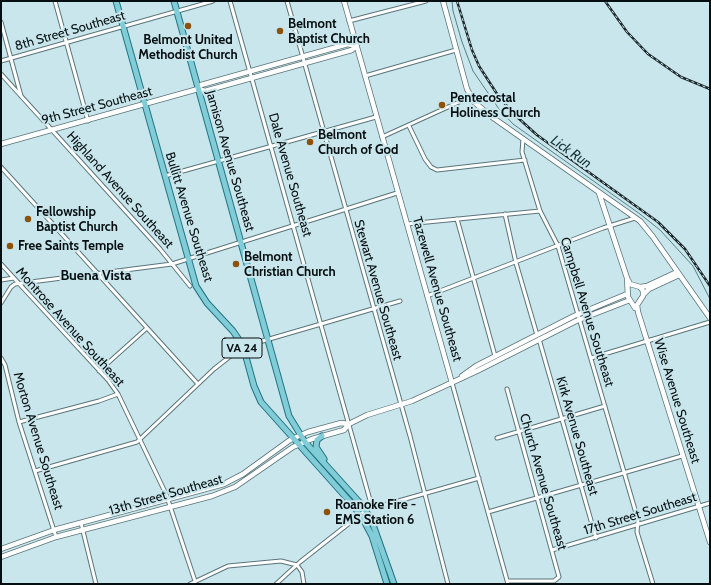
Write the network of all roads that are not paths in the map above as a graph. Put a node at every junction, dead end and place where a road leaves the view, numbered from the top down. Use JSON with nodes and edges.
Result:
{"nodes":[{"id":1,"x":55,"y":1,"type":"edge"},
{"id":2,"x":116,"y":1,"type":"edge"},
{"id":3,"x":174,"y":1,"type":"edge"},
{"id":4,"x":213,"y":1,"type":"edge"},
{"id":5,"x":230,"y":1,"type":"edge"},
{"id":6,"x":287,"y":1,"type":"edge"},
{"id":7,"x":344,"y":1,"type":"edge"},
{"id":8,"x":426,"y":1,"type":"edge"},
{"id":9,"x":443,"y":1,"type":"edge"},
{"id":10,"x":176,"y":11,"type":"junction"},
{"id":11,"x":350,"y":21,"type":"junction"},
{"id":12,"x":1,"y":22,"type":"edge"},
{"id":13,"x":123,"y":26,"type":"junction"},
{"id":14,"x":67,"y":42,"type":"junction"},
{"id":15,"x":356,"y":46,"type":"junction"},
{"id":16,"x":456,"y":50,"type":"junction"},
{"id":17,"x":303,"y":56,"type":"junction"},
{"id":18,"x":11,"y":58,"type":"junction"},
{"id":19,"x":1,"y":61,"type":"edge"},
{"id":20,"x":305,"y":63,"type":"junction"},
{"id":21,"x":250,"y":71,"type":"junction"},
{"id":22,"x":1,"y":74,"type":"edge"},
{"id":23,"x":365,"y":76,"type":"junction"},
{"id":24,"x":252,"y":78,"type":"junction"},
{"id":25,"x":198,"y":89,"type":"junction"},
{"id":26,"x":22,"y":97,"type":"junction"},
{"id":27,"x":470,"y":97,"type":"junction"},
{"id":28,"x":144,"y":104,"type":"junction"},
{"id":29,"x":376,"y":116,"type":"junction"},
{"id":30,"x":88,"y":121,"type":"junction"},
{"id":31,"x":409,"y":126,"type":"junction"},
{"id":32,"x":52,"y":130,"type":"junction"},
{"id":33,"x":324,"y":131,"type":"junction"},
{"id":34,"x":382,"y":137,"type":"junction"},
{"id":35,"x":523,"y":139,"type":"junction"},
{"id":36,"x":1,"y":144,"type":"edge"},
{"id":37,"x":271,"y":147,"type":"junction"},
{"id":38,"x":525,"y":160,"type":"junction"},
{"id":39,"x":217,"y":161,"type":"junction"},
{"id":40,"x":1,"y":167,"type":"edge"},
{"id":41,"x":165,"y":176,"type":"junction"},
{"id":42,"x":398,"y":193,"type":"junction"},
{"id":43,"x":599,"y":193,"type":"junction"},
{"id":44,"x":346,"y":210,"type":"junction"},
{"id":45,"x":540,"y":211,"type":"junction"},
{"id":46,"x":505,"y":214,"type":"junction"},
{"id":47,"x":635,"y":218,"type":"junction"},
{"id":48,"x":457,"y":219,"type":"junction"},
{"id":49,"x":406,"y":224,"type":"junction"},
{"id":50,"x":610,"y":226,"type":"junction"},
{"id":51,"x":293,"y":227,"type":"junction"},
{"id":52,"x":242,"y":243,"type":"junction"},
{"id":53,"x":558,"y":246,"type":"junction"},
{"id":54,"x":188,"y":259,"type":"junction"},
{"id":55,"x":516,"y":263,"type":"junction"},
{"id":56,"x":1,"y":264,"type":"edge"},
{"id":57,"x":172,"y":264,"type":"junction"},
{"id":58,"x":678,"y":273,"type":"junction"},
{"id":59,"x":98,"y":274,"type":"junction"},
{"id":60,"x":14,"y":278,"type":"junction"},
{"id":61,"x":627,"y":278,"type":"junction"},
{"id":62,"x":474,"y":279,"type":"junction"},
{"id":63,"x":1,"y":280,"type":"edge"},
{"id":64,"x":19,"y":283,"type":"junction"},
{"id":65,"x":190,"y":286,"type":"dead end"},
{"id":66,"x":637,"y":286,"type":"junction"},
{"id":67,"x":628,"y":292,"type":"junction"},
{"id":68,"x":427,"y":296,"type":"junction"},
{"id":69,"x":642,"y":298,"type":"junction"},
{"id":70,"x":631,"y":300,"type":"junction"},
{"id":71,"x":400,"y":301,"type":"dead end"},
{"id":72,"x":1,"y":303,"type":"edge"},
{"id":73,"x":374,"y":310,"type":"junction"},
{"id":74,"x":638,"y":312,"type":"junction"},
{"id":75,"x":579,"y":317,"type":"junction"},
{"id":76,"x":710,"y":320,"type":"edge"},
{"id":77,"x":321,"y":325,"type":"junction"},
{"id":78,"x":147,"y":328,"type":"junction"},
{"id":79,"x":538,"y":337,"type":"junction"},
{"id":80,"x":268,"y":340,"type":"junction"},
{"id":81,"x":646,"y":342,"type":"junction"},
{"id":82,"x":242,"y":347,"type":"junction"},
{"id":83,"x":495,"y":356,"type":"junction"},
{"id":84,"x":1,"y":358,"type":"edge"},
{"id":85,"x":591,"y":358,"type":"junction"},
{"id":86,"x":99,"y":371,"type":"junction"},
{"id":87,"x":452,"y":383,"type":"junction"},
{"id":88,"x":198,"y":384,"type":"junction"},
{"id":89,"x":507,"y":389,"type":"dead end"},
{"id":90,"x":118,"y":394,"type":"junction"},
{"id":91,"x":401,"y":405,"type":"junction"},
{"id":92,"x":605,"y":406,"type":"junction"},
{"id":93,"x":561,"y":419,"type":"junction"},
{"id":94,"x":19,"y":422,"type":"junction"},
{"id":95,"x":349,"y":424,"type":"junction"},
{"id":96,"x":518,"y":431,"type":"junction"},
{"id":97,"x":300,"y":436,"type":"junction"},
{"id":98,"x":322,"y":436,"type":"junction"},
{"id":99,"x":497,"y":438,"type":"dead end"},
{"id":100,"x":140,"y":439,"type":"junction"},
{"id":101,"x":293,"y":439,"type":"junction"},
{"id":102,"x":305,"y":442,"type":"junction"},
{"id":103,"x":298,"y":444,"type":"junction"},
{"id":104,"x":682,"y":456,"type":"junction"},
{"id":105,"x":329,"y":469,"type":"junction"},
{"id":106,"x":35,"y":471,"type":"junction"},
{"id":107,"x":624,"y":472,"type":"junction"},
{"id":108,"x":478,"y":478,"type":"junction"},
{"id":109,"x":580,"y":486,"type":"junction"},
{"id":110,"x":425,"y":493,"type":"junction"},
{"id":111,"x":537,"y":498,"type":"junction"},
{"id":112,"x":168,"y":500,"type":"junction"},
{"id":113,"x":710,"y":503,"type":"edge"},
{"id":114,"x":698,"y":506,"type":"junction"},
{"id":115,"x":170,"y":507,"type":"junction"},
{"id":116,"x":366,"y":510,"type":"junction"},
{"id":117,"x":488,"y":512,"type":"junction"},
{"id":118,"x":360,"y":514,"type":"junction"},
{"id":119,"x":81,"y":523,"type":"junction"},
{"id":120,"x":637,"y":526,"type":"junction"},
{"id":121,"x":54,"y":530,"type":"junction"},
{"id":122,"x":82,"y":530,"type":"junction"},
{"id":123,"x":56,"y":537,"type":"junction"},
{"id":124,"x":596,"y":538,"type":"junction"},
{"id":125,"x":710,"y":542,"type":"edge"},
{"id":126,"x":1,"y":548,"type":"edge"},
{"id":127,"x":552,"y":550,"type":"junction"},
{"id":128,"x":3,"y":556,"type":"edge"},
{"id":129,"x":297,"y":565,"type":"junction"},
{"id":130,"x":195,"y":581,"type":"junction"},
{"id":131,"x":386,"y":582,"type":"edge"},
{"id":132,"x":508,"y":582,"type":"edge"},
{"id":133,"x":96,"y":584,"type":"edge"},
{"id":134,"x":190,"y":584,"type":"edge"},
{"id":135,"x":276,"y":584,"type":"edge"},
{"id":136,"x":304,"y":584,"type":"edge"},
{"id":137,"x":394,"y":584,"type":"edge"},
{"id":138,"x":448,"y":584,"type":"edge"},
{"id":139,"x":653,"y":584,"type":"edge"}],
"edges":[{"from":1,"to":14,"type":"street"},
{"from":2,"to":13,"type":"main road","name":"Bullitt Avenue Southeast","number":"VA 24"},
{"from":3,"to":10,"type":"main road","name":"Jamison Avenue Southeast","number":"VA 24"},
{"from":4,"to":10,"type":"street","name":"8th Street Southeast"},
{"from":5,"to":21,"type":"street","name":"Dale Avenue Southeast"},
{"from":6,"to":17,"type":"street","name":"Stewart Avenue Southeast"},
{"from":7,"to":11,"type":"street","name":"Tazewell Avenue Southeast"},
{"from":8,"to":11,"type":"street"},
{"from":9,"to":16,"type":"street"},
{"from":10,"to":13,"type":"street","name":"8th Street Southeast"},
{"from":10,"to":25,"type":"main road","name":"Jamison Avenue Southeast","number":"VA 24"},
{"from":11,"to":15,"type":"street","name":"Tazewell Avenue Southeast"},
{"from":12,"to":18,"type":"street"},
{"from":13,"to":14,"type":"street","name":"8th Street Southeast"},
{"from":13,"to":28,"type":"main road","name":"Bullitt Avenue Southeast","number":"VA 24"},
{"from":14,"to":18,"type":"street","name":"8th Street Southeast"},
{"from":14,"to":30,"type":"street"},
{"from":15,"to":17,"type":"street","name":"9th Street Southeast"},
{"from":15,"to":20,"type":"street","name":"9th Street Southeast"},
{"from":15,"to":23,"type":"street","name":"Tazewell Avenue Southeast"},
{"from":16,"to":23,"type":"street"},
{"from":16,"to":27,"type":"street"},
{"from":17,"to":20,"type":"street","name":"Stewart Avenue Southeast"},
{"from":17,"to":21,"type":"street","name":"9th Street Southeast"},
{"from":18,"to":19,"type":"street","name":"8th Street Southeast"},
{"from":18,"to":26,"type":"street"},
{"from":20,"to":24,"type":"street","name":"9th Street Southeast"},
{"from":20,"to":33,"type":"street","name":"Stewart Avenue Southeast"},
{"from":21,"to":24,"type":"street","name":"Dale Avenue Southeast"},
{"from":21,"to":25,"type":"street","name":"9th Street Southeast"},
{"from":22,"to":26,"type":"street","name":"Highland Avenue Southeast"},
{"from":23,"to":29,"type":"street","name":"Tazewell Avenue Southeast"},
{"from":24,"to":25,"type":"street","name":"9th Street Southeast"},
{"from":24,"to":37,"type":"street","name":"Dale Avenue Southeast"},
{"from":25,"to":28,"type":"street","name":"9th Street Southeast"},
{"from":25,"to":39,"type":"main road","name":"Jamison Avenue Southeast","number":"VA 24"},
{"from":26,"to":32,"type":"street","name":"Highland Avenue Southeast"},
{"from":27,"to":31,"type":"street"},
{"from":27,"to":35,"type":"street"},
{"from":28,"to":30,"type":"street","name":"9th Street Southeast"},
{"from":28,"to":41,"type":"main road","name":"Bullitt Avenue Southeast","number":"VA 24"},
{"from":29,"to":33,"type":"street"},
{"from":29,"to":34,"type":"street","name":"Tazewell Avenue Southeast"},
{"from":30,"to":32,"type":"street","name":"9th Street Southeast"},
{"from":31,"to":34,"type":"street"},
{"from":31,"to":38,"type":"street"},
{"from":32,"to":36,"type":"street","name":"9th Street Southeast"},
{"from":32,"to":57,"type":"street","name":"Highland Avenue Southeast"},
{"from":33,"to":37,"type":"street"},
{"from":33,"to":44,"type":"street","name":"Stewart Avenue Southeast"},
{"from":34,"to":42,"type":"street","name":"Tazewell Avenue Southeast"},
{"from":35,"to":38,"type":"street","name":"Campbell Avenue Southeast"},
{"from":35,"to":43,"type":"street"},
{"from":37,"to":39,"type":"street"},
{"from":37,"to":51,"type":"street","name":"Dale Avenue Southeast"},
{"from":38,"to":45,"type":"street","name":"Campbell Avenue Southeast"},
{"from":39,"to":41,"type":"street"},
{"from":39,"to":52,"type":"main road","name":"Jamison Avenue Southeast","number":"VA 24"},
{"from":40,"to":59,"type":"street"},
{"from":41,"to":54,"type":"main road","name":"Bullitt Avenue Southeast","number":"VA 24"},
{"from":42,"to":44,"type":"street"},
{"from":42,"to":49,"type":"street","name":"Tazewell Avenue Southeast"},
{"from":43,"to":47,"type":"street"},
{"from":43,"to":50,"type":"street","name":"Wise Avenue Southeast"},
{"from":44,"to":51,"type":"street"},
{"from":44,"to":73,"type":"street","name":"Stewart Avenue Southeast"},
{"from":45,"to":46,"type":"street"},
{"from":45,"to":53,"type":"street","name":"Campbell Avenue Southeast"},
{"from":46,"to":48,"type":"street"},
{"from":46,"to":55,"type":"street","name":"Kirk Avenue Southeast"},
{"from":47,"to":50,"type":"street"},
{"from":47,"to":58,"type":"street"},
{"from":48,"to":49,"type":"street"},
{"from":48,"to":62,"type":"street"},
{"from":49,"to":68,"type":"street","name":"Tazewell Avenue Southeast"},
{"from":50,"to":53,"type":"street"},
{"from":50,"to":61,"type":"street","name":"Wise Avenue Southeast"},
{"from":51,"to":52,"type":"street"},
{"from":51,"to":77,"type":"street","name":"Dale Avenue Southeast"},
{"from":52,"to":54,"type":"street"},
{"from":52,"to":80,"type":"main road","name":"Jamison Avenue Southeast","number":"VA 24"},
{"from":53,"to":55,"type":"street"},
{"from":53,"to":75,"type":"street","name":"Campbell Avenue Southeast"},
{"from":54,"to":57,"type":"street"},
{"from":54,"to":82,"type":"main road","name":"Bullitt Avenue Southeast","number":"VA 24"},
{"from":55,"to":62,"type":"street"},
{"from":55,"to":79,"type":"street","name":"Kirk Avenue Southeast"},
{"from":56,"to":60,"type":"street","name":"Montrose Avenue Southeast"},
{"from":57,"to":59,"type":"street"},
{"from":57,"to":65,"type":"street","name":"Highland Avenue Southeast"},
{"from":58,"to":66,"type":"street"},
{"from":58,"to":69,"type":"street"},
{"from":58,"to":76,"type":"street"},
{"from":59,"to":64,"type":"street"},
{"from":59,"to":78,"type":"street"},
{"from":60,"to":63,"type":"street"},
{"from":60,"to":64,"type":"street","name":"Montrose Avenue Southeast"},
{"from":61,"to":66,"type":"street"},
{"from":61,"to":67,"type":"street","name":"Wise Avenue Southeast"},
{"from":62,"to":68,"type":"street"},
{"from":62,"to":83,"type":"street"},
{"from":64,"to":72,"type":"street"},
{"from":64,"to":86,"type":"street","name":"Montrose Avenue Southeast"},
{"from":66,"to":67,"type":"street","name":"13th Street Southeast"},
{"from":66,"to":69,"type":"street","name":"Wise Avenue Southeast"},
{"from":67,"to":70,"type":"street","name":"Wise Avenue Southeast"},
{"from":67,"to":75,"type":"street","name":"13th Street Southeast"},
{"from":68,"to":87,"type":"street","name":"Tazewell Avenue Southeast"},
{"from":69,"to":70,"type":"street","name":"13th Street Southeast"},
{"from":69,"to":74,"type":"street","name":"Wise Avenue Southeast"},
{"from":70,"to":74,"type":"street","name":"Wise Avenue Southeast"},
{"from":70,"to":75,"type":"street","name":"13th Street Southeast"},
{"from":71,"to":73,"type":"street"},
{"from":73,"to":77,"type":"street"},
{"from":73,"to":91,"type":"street","name":"Stewart Avenue Southeast"},
{"from":74,"to":81,"type":"street","name":"Wise Avenue Southeast"},
{"from":75,"to":79,"type":"street","name":"13th Street Southeast"},
{"from":75,"to":85,"type":"street","name":"Campbell Avenue Southeast"},
{"from":76,"to":81,"type":"street"},
{"from":77,"to":80,"type":"street"},
{"from":77,"to":95,"type":"street","name":"Dale Avenue Southeast"},
{"from":78,"to":86,"type":"street"},
{"from":78,"to":88,"type":"street"},
{"from":79,"to":83,"type":"street","name":"13th Street Southeast"},
{"from":79,"to":87,"type":"street","name":"13th Street Southeast"},
{"from":79,"to":93,"type":"street","name":"Kirk Avenue Southeast"},
{"from":80,"to":82,"type":"street"},
{"from":80,"to":97,"type":"main road","name":"Jamison Avenue Southeast","number":"VA 24"},
{"from":81,"to":85,"type":"street"},
{"from":81,"to":104,"type":"street","name":"Wise Avenue Southeast"},
{"from":82,"to":88,"type":"street"},
{"from":82,"to":101,"type":"main road","name":"Bullitt Avenue Southeast","number":"VA 24"},
{"from":83,"to":87,"type":"street","name":"13th Street Southeast"},
{"from":84,"to":94,"type":"street","name":"Morton Avenue Southeast"},
{"from":85,"to":92,"type":"street","name":"Campbell Avenue Southeast"},
{"from":86,"to":90,"type":"street","name":"Montrose Avenue Southeast"},
{"from":87,"to":91,"type":"street","name":"13th Street Southeast"},
{"from":87,"to":108,"type":"street","name":"Tazewell Avenue Southeast"},
{"from":88,"to":100,"type":"street"},
{"from":89,"to":96,"type":"street","name":"Church Avenue Southeast"},
{"from":90,"to":94,"type":"street"},
{"from":90,"to":100,"type":"street","name":"Montrose Avenue Southeast"},
{"from":91,"to":95,"type":"street","name":"13th Street Southeast"},
{"from":91,"to":110,"type":"street","name":"Stewart Avenue Southeast"},
{"from":92,"to":93,"type":"street"},
{"from":92,"to":107,"type":"street","name":"Campbell Avenue Southeast"},
{"from":93,"to":96,"type":"street"},
{"from":93,"to":109,"type":"street","name":"Kirk Avenue Southeast"},
{"from":94,"to":106,"type":"street","name":"Morton Avenue Southeast"},
{"from":95,"to":97,"type":"street","name":"13th Street Southeast"},
{"from":95,"to":98,"type":"street","name":"13th Street Southeast"},
{"from":95,"to":110,"type":"street","name":"Dale Avenue Southeast"},
{"from":96,"to":99,"type":"street"},
{"from":96,"to":111,"type":"street","name":"Church Avenue Southeast"},
{"from":97,"to":101,"type":"street","name":"13th Street Southeast"},
{"from":97,"to":102,"type":"main road","name":"Jamison Avenue Southeast","number":"VA 24"},
{"from":98,"to":102,"type":"street","name":"13th Street Southeast"},
{"from":98,"to":105,"type":"main road"},
{"from":100,"to":106,"type":"street"},
{"from":100,"to":112,"type":"street","name":"Montrose Avenue Southeast"},
{"from":101,"to":103,"type":"main road","number":"VA 24"},
{"from":101,"to":112,"type":"street","name":"13th Street Southeast"},
{"from":102,"to":103,"type":"street","name":"13th Street Southeast"},
{"from":102,"to":105,"type":"main road","name":"Jamison Avenue Southeast","number":"VA 24"},
{"from":103,"to":115,"type":"street","name":"13th Street Southeast"},
{"from":103,"to":118,"type":"main road","number":"VA 24"},
{"from":104,"to":107,"type":"street"},
{"from":104,"to":114,"type":"street","name":"Wise Avenue Southeast"},
{"from":105,"to":116,"type":"main road","name":"Jamison Avenue Southeast","number":"VA 24"},
{"from":106,"to":121,"type":"street","name":"Morton Avenue Southeast"},
{"from":107,"to":109,"type":"street"},
{"from":107,"to":120,"type":"street","name":"Campbell Avenue Southeast"},
{"from":108,"to":110,"type":"street","name":"Dale Avenue Southeast"},
{"from":108,"to":117,"type":"street","name":"Tazewell Avenue Southeast"},
{"from":109,"to":111,"type":"street"},
{"from":109,"to":124,"type":"street","name":"Kirk Avenue Southeast"},
{"from":110,"to":138,"type":"street","name":"Stewart Avenue Southeast"},
{"from":111,"to":117,"type":"street"},
{"from":111,"to":127,"type":"street","name":"Church Avenue Southeast"},
{"from":112,"to":115,"type":"street","name":"Montrose Avenue Southeast"},
{"from":112,"to":119,"type":"street","name":"13th Street Southeast"},
{"from":113,"to":114,"type":"street","name":"17th Street Southeast"},
{"from":114,"to":120,"type":"street","name":"17th Street Southeast"},
{"from":114,"to":125,"type":"street","name":"Wise Avenue Southeast"},
{"from":115,"to":122,"type":"street","name":"13th Street Southeast"},
{"from":115,"to":130,"type":"street","name":"Montrose Avenue Southeast"},
{"from":116,"to":118,"type":"street"},
{"from":116,"to":137,"type":"main road","name":"Jamison Avenue Southeast","number":"VA 24"},
{"from":117,"to":132,"type":"street","name":"Tazewell Avenue Southeast"},
{"from":118,"to":129,"type":"street"},
{"from":118,"to":131,"type":"main road","number":"VA 24"},
{"from":119,"to":121,"type":"street","name":"13th Street Southeast"},
{"from":119,"to":122,"type":"street"},
{"from":120,"to":124,"type":"street","name":"17th Street Southeast"},
{"from":120,"to":139,"type":"street","name":"Campbell Avenue Southeast"},
{"from":121,"to":123,"type":"street","name":"Morton Avenue Southeast"},
{"from":121,"to":126,"type":"street","name":"13th Street Southeast"},
{"from":122,"to":123,"type":"street","name":"13th Street Southeast"},
{"from":122,"to":133,"type":"street"},
{"from":123,"to":128,"type":"street","name":"13th Street Southeast"},
{"from":124,"to":127,"type":"street","name":"17th Street Southeast"},
{"from":126,"to":128,"type":"street"},
{"from":127,"to":132,"type":"street","name":"Church Avenue Southeast"},
{"from":129,"to":130,"type":"street"},
{"from":129,"to":135,"type":"street"},
{"from":129,"to":136,"type":"street"},
{"from":130,"to":134,"type":"street"}]}
